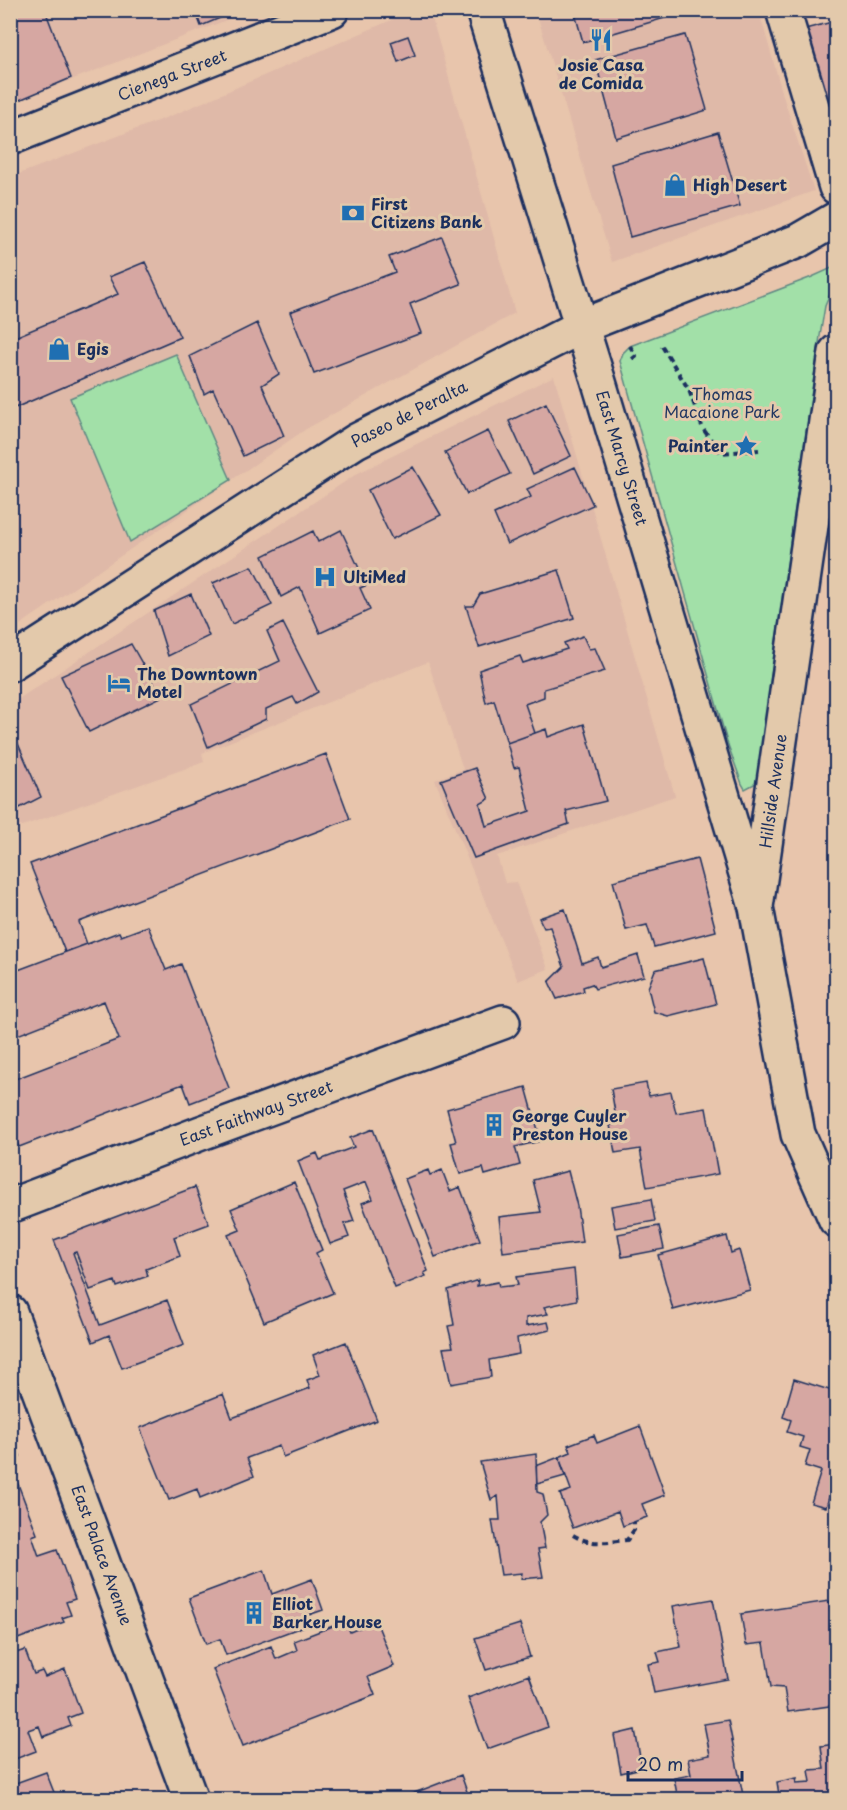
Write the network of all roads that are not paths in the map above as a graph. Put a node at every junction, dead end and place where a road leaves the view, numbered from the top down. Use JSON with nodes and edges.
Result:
{"nodes":[{"id":1,"x":332,"y":10,"type":"edge"},
{"id":2,"x":483,"y":10,"type":"edge"},
{"id":3,"x":783,"y":10,"type":"edge"},
{"id":4,"x":10,"y":138,"type":"edge"},
{"id":5,"x":837,"y":187,"type":"edge"},
{"id":6,"x":837,"y":219,"type":"edge"},
{"id":7,"x":582,"y":326,"type":"junction"},
{"id":8,"x":837,"y":352,"type":"edge"},
{"id":9,"x":10,"y":664,"type":"edge"},
{"id":10,"x":756,"y":907,"type":"junction"},
{"id":11,"x":503,"y":1022,"type":"dead end"},
{"id":12,"x":10,"y":1206,"type":"edge"},
{"id":13,"x":837,"y":1220,"type":"edge"},
{"id":14,"x":10,"y":1312,"type":"edge"},
{"id":15,"x":191,"y":1800,"type":"edge"}],
"edges":[{"from":1,"to":4,"type":"street","name":"Cienega Street"},
{"from":2,"to":7,"type":"street","name":"East Marcy Street"},
{"from":3,"to":5,"type":"street"},
{"from":6,"to":7,"type":"street","name":"Paseo de Peralta"},
{"from":7,"to":9,"type":"street","name":"Paseo de Peralta"},
{"from":7,"to":10,"type":"street","name":"East Marcy Street"},
{"from":8,"to":10,"type":"street","name":"Hillside Avenue"},
{"from":10,"to":13,"type":"street","name":"Hillside Avenue"},
{"from":11,"to":12,"type":"street","name":"East Faithway Street"},
{"from":14,"to":15,"type":"street","name":"East Palace Avenue"}]}
